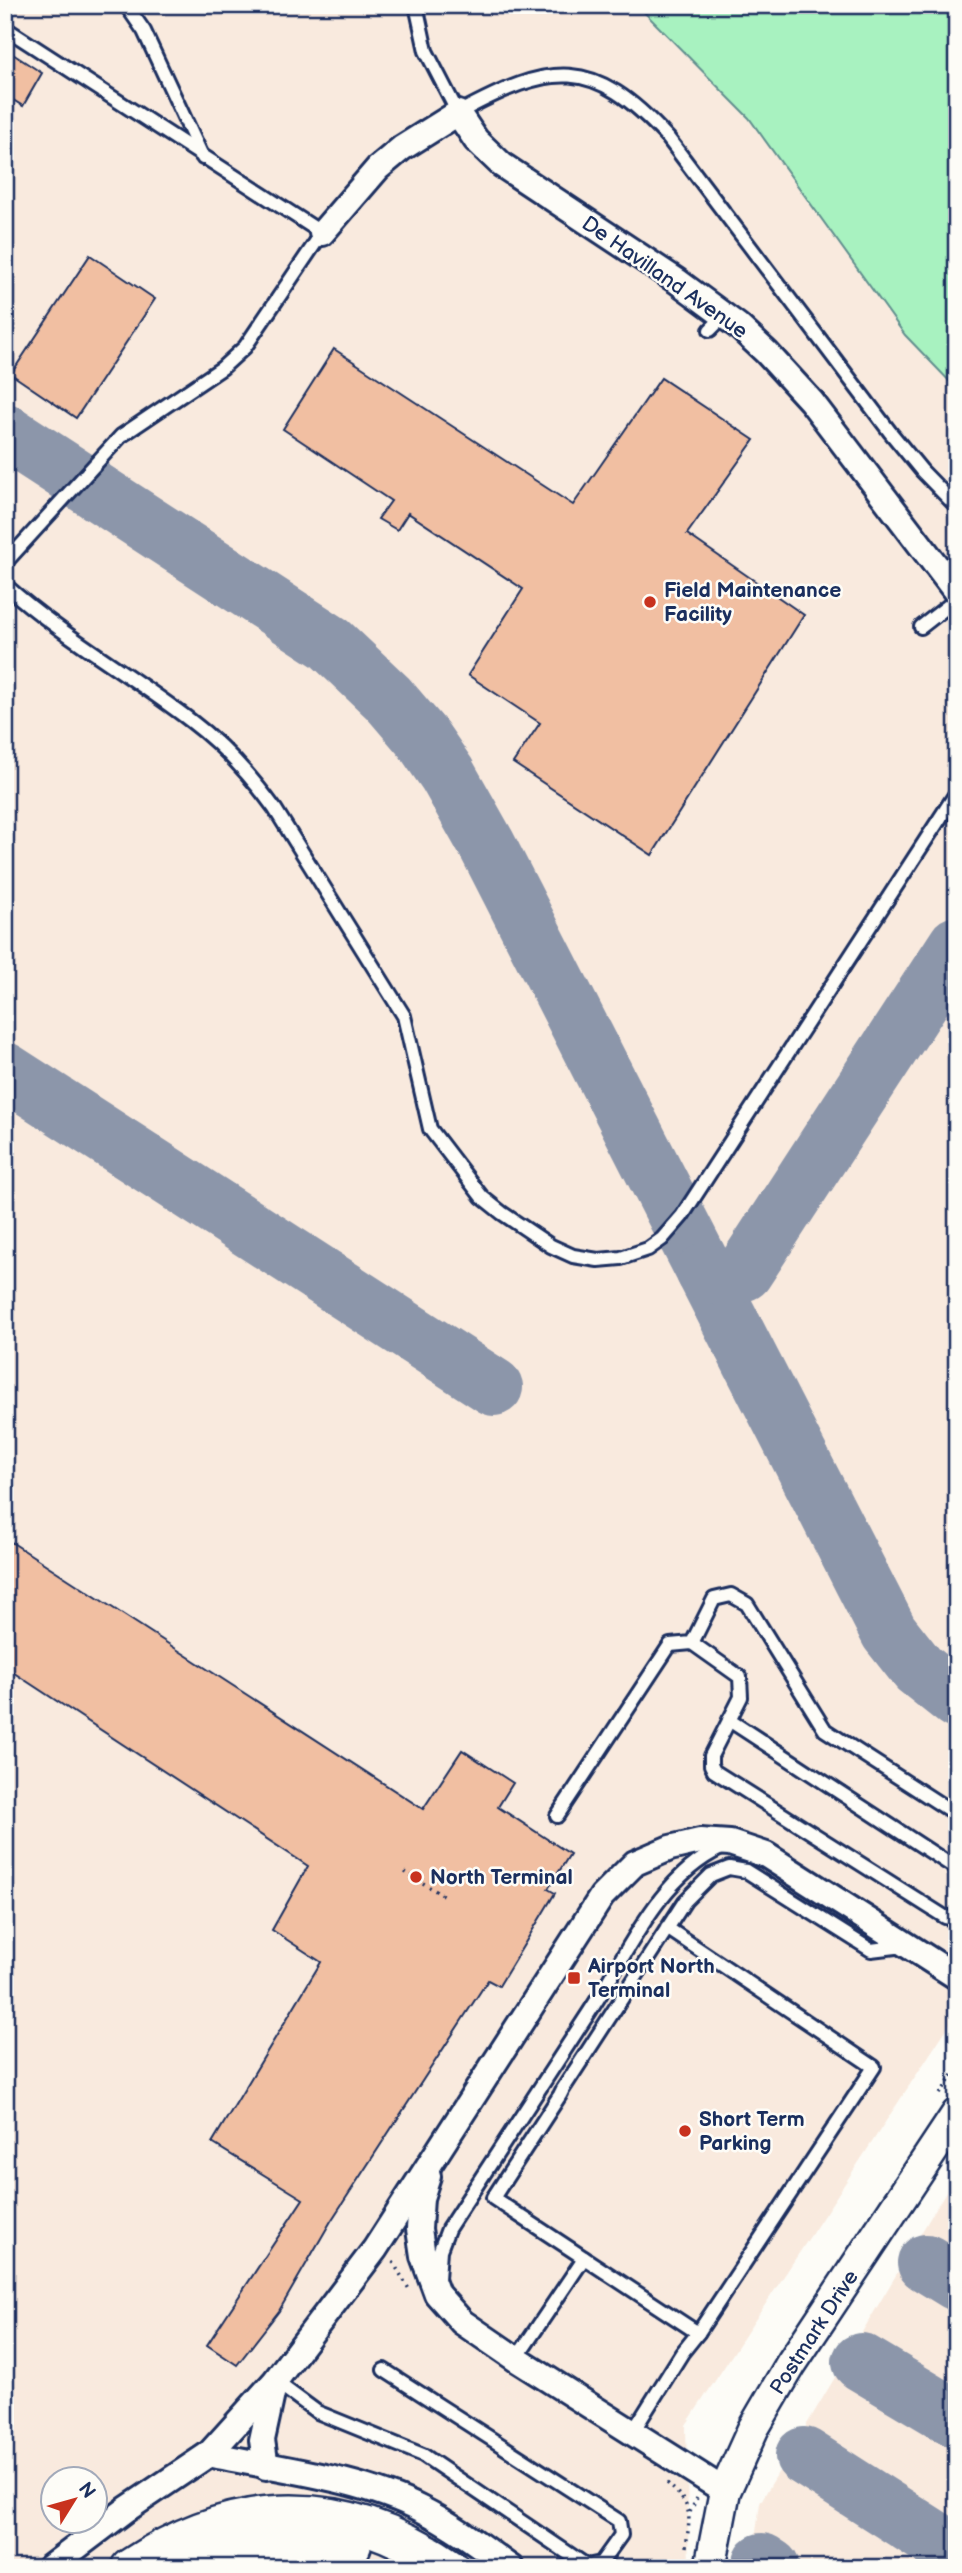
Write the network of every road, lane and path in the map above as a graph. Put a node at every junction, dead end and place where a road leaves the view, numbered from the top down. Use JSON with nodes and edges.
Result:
{"nodes":[{"id":1,"x":126,"y":5,"type":"edge"},
{"id":2,"x":416,"y":5,"type":"edge"},
{"id":3,"x":5,"y":28,"type":"edge"},
{"id":4,"x":458,"y":114,"type":"junction"},
{"id":5,"x":203,"y":158,"type":"junction"},
{"id":6,"x":322,"y":233,"type":"junction"},
{"id":7,"x":957,"y":507,"type":"edge"},
{"id":8,"x":5,"y":563,"type":"edge"},
{"id":9,"x":5,"y":584,"type":"edge"},
{"id":10,"x":957,"y":593,"type":"edge"},
{"id":11,"x":957,"y":599,"type":"edge"},
{"id":12,"x":921,"y":627,"type":"dead end"},
{"id":13,"x":957,"y":792,"type":"edge"},
{"id":14,"x":692,"y":1643,"type":"junction"},
{"id":15,"x":729,"y":1720,"type":"junction"},
{"id":16,"x":957,"y":1815,"type":"edge"},
{"id":17,"x":557,"y":1816,"type":"dead end"},
{"id":18,"x":730,"y":1843,"type":"junction"},
{"id":19,"x":957,"y":1869,"type":"edge"},
{"id":20,"x":405,"y":1872,"type":"dead end"},
{"id":21,"x":444,"y":1896,"type":"dead end"},
{"id":22,"x":957,"y":1919,"type":"edge"},
{"id":23,"x":667,"y":1928,"type":"junction"},
{"id":24,"x":908,"y":1946,"type":"junction"},
{"id":25,"x":957,"y":1976,"type":"edge"},
{"id":26,"x":957,"y":2115,"type":"edge"},
{"id":27,"x":435,"y":2152,"type":"junction"},
{"id":28,"x":584,"y":2258,"type":"junction"},
{"id":29,"x":437,"y":2294,"type":"junction"},
{"id":30,"x":698,"y":2333,"type":"junction"},
{"id":31,"x":516,"y":2359,"type":"junction"},
{"id":32,"x":384,"y":2370,"type":"dead end"},
{"id":33,"x":275,"y":2381,"type":"junction"},
{"id":34,"x":632,"y":2433,"type":"junction"},
{"id":35,"x":209,"y":2454,"type":"junction"},
{"id":36,"x":266,"y":2467,"type":"junction"},
{"id":37,"x":725,"y":2491,"type":"junction"},
{"id":38,"x":50,"y":2568,"type":"edge"},
{"id":39,"x":131,"y":2568,"type":"edge"},
{"id":40,"x":188,"y":2568,"type":"edge"},
{"id":41,"x":408,"y":2568,"type":"edge"},
{"id":42,"x":450,"y":2568,"type":"edge"},
{"id":43,"x":510,"y":2568,"type":"edge"},
{"id":44,"x":710,"y":2568,"type":"edge"}],
"edges":[{"from":1,"to":5,"type":"lane"},
{"from":2,"to":4,"type":"lane"},
{"from":3,"to":5,"type":"lane"},
{"from":4,"to":6,"type":"street"},
{"from":4,"to":7,"type":"lane"},
{"from":4,"to":10,"type":"street","name":"De Havilland Avenue"},
{"from":5,"to":6,"type":"lane"},
{"from":6,"to":8,"type":"lane"},
{"from":9,"to":13,"type":"lane"},
{"from":11,"to":12,"type":"lane"},
{"from":14,"to":15,"type":"lane"},
{"from":14,"to":16,"type":"lane"},
{"from":14,"to":17,"type":"lane"},
{"from":15,"to":19,"type":"lane"},
{"from":15,"to":22,"type":"lane"},
{"from":18,"to":24,"type":"street"},
{"from":18,"to":27,"type":"street"},
{"from":18,"to":29,"type":"lane"},
{"from":20,"to":21,"type":"path"},
{"from":23,"to":24,"type":"lane"},
{"from":23,"to":28,"type":"lane"},
{"from":23,"to":30,"type":"lane"},
{"from":24,"to":25,"type":"street"},
{"from":26,"to":37,"type":"street","name":"Postmark Drive"},
{"from":27,"to":29,"type":"street"},
{"from":27,"to":33,"type":"street"},
{"from":28,"to":30,"type":"lane"},
{"from":28,"to":31,"type":"lane"},
{"from":29,"to":31,"type":"street"},
{"from":30,"to":34,"type":"lane"},
{"from":31,"to":34,"type":"street"},
{"from":32,"to":33,"type":"lane"},
{"from":33,"to":35,"type":"street"},
{"from":33,"to":36,"type":"street"},
{"from":34,"to":37,"type":"street"},
{"from":35,"to":36,"type":"street"},
{"from":35,"to":38,"type":"street"},
{"from":36,"to":43,"type":"street"},
{"from":37,"to":44,"type":"street","name":"Postmark Drive"},
{"from":39,"to":42,"type":"main road"},
{"from":40,"to":41,"type":"main road"}]}
